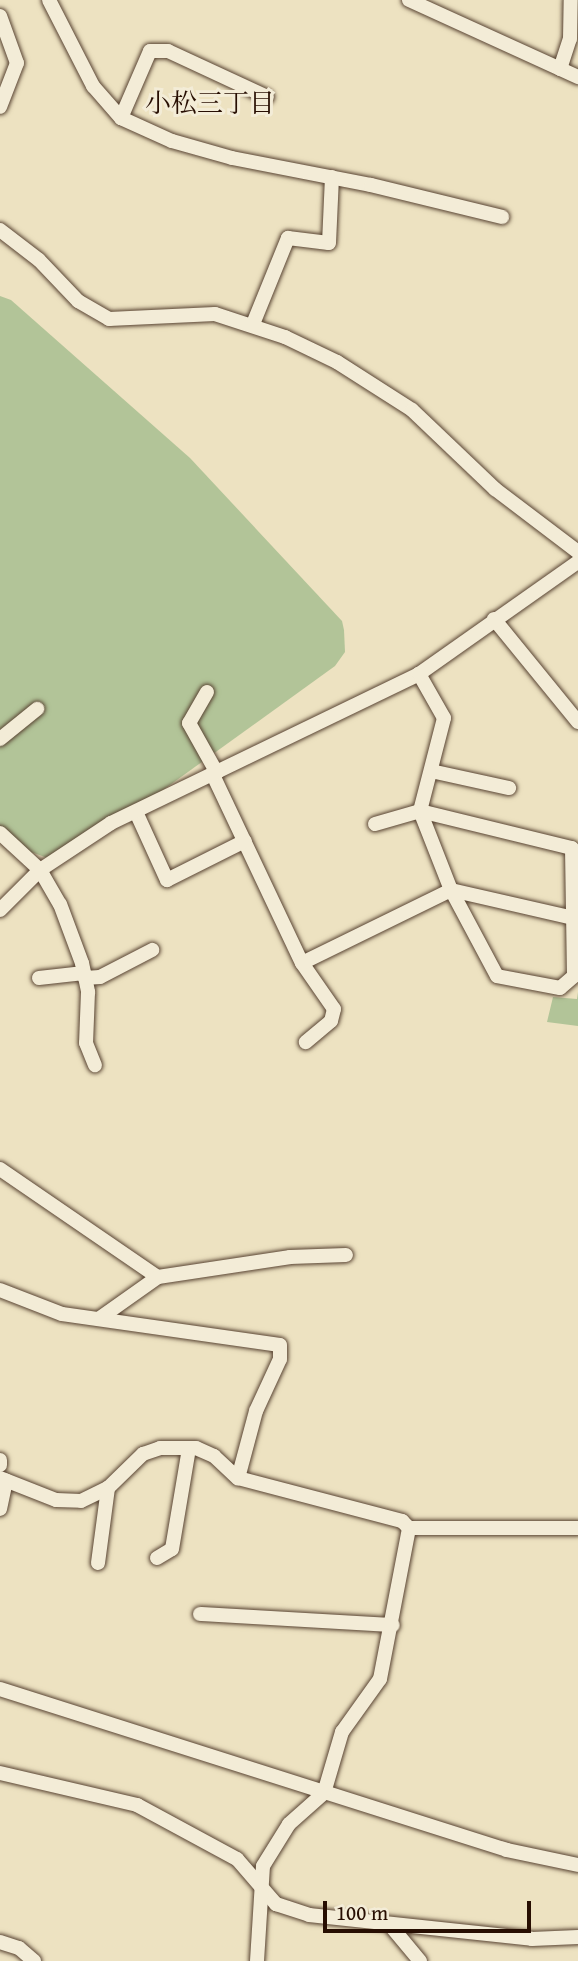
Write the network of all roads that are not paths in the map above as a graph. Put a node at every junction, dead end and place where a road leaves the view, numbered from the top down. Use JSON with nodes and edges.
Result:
{"nodes":[{"id":1,"x":49,"y":0,"type":"edge"},
{"id":2,"x":409,"y":0,"type":"edge"},
{"id":3,"x":571,"y":0,"type":"edge"},
{"id":4,"x":0,"y":16,"type":"edge"},
{"id":5,"x":573,"y":46,"type":"edge"},
{"id":6,"x":560,"y":69,"type":"junction"},
{"id":7,"x":578,"y":77,"type":"edge"},
{"id":8,"x":268,"y":97,"type":"dead end"},
{"id":9,"x":0,"y":107,"type":"edge"},
{"id":10,"x":121,"y":118,"type":"junction"},
{"id":11,"x":332,"y":177,"type":"junction"},
{"id":12,"x":502,"y":217,"type":"dead end"},
{"id":13,"x":0,"y":230,"type":"edge"},
{"id":14,"x":253,"y":324,"type":"junction"},
{"id":15,"x":578,"y":552,"type":"edge"},
{"id":16,"x":578,"y":562,"type":"edge"},
{"id":17,"x":494,"y":619,"type":"junction"},
{"id":18,"x":419,"y":674,"type":"junction"},
{"id":19,"x":207,"y":692,"type":"dead end"},
{"id":20,"x":37,"y":709,"type":"dead end"},
{"id":21,"x":578,"y":722,"type":"edge"},
{"id":22,"x":0,"y":739,"type":"edge"},
{"id":23,"x":431,"y":771,"type":"junction"},
{"id":24,"x":215,"y":774,"type":"junction"},
{"id":25,"x":509,"y":788,"type":"dead end"},
{"id":26,"x":420,"y":811,"type":"junction"},
{"id":27,"x":135,"y":812,"type":"junction"},
{"id":28,"x":375,"y":824,"type":"dead end"},
{"id":29,"x":0,"y":833,"type":"edge"},
{"id":30,"x":245,"y":841,"type":"junction"},
{"id":31,"x":40,"y":870,"type":"junction"},
{"id":32,"x":451,"y":890,"type":"junction"},
{"id":33,"x":0,"y":910,"type":"edge"},
{"id":34,"x":573,"y":918,"type":"junction"},
{"id":35,"x":152,"y":950,"type":"dead end"},
{"id":36,"x":302,"y":963,"type":"junction"},
{"id":37,"x":85,"y":975,"type":"junction"},
{"id":38,"x":38,"y":978,"type":"dead end"},
{"id":39,"x":306,"y":1042,"type":"dead end"},
{"id":40,"x":95,"y":1065,"type":"dead end"},
{"id":41,"x":0,"y":1169,"type":"edge"},
{"id":42,"x":346,"y":1255,"type":"dead end"},
{"id":43,"x":158,"y":1277,"type":"junction"},
{"id":44,"x":0,"y":1290,"type":"edge"},
{"id":45,"x":100,"y":1318,"type":"junction"},
{"id":46,"x":189,"y":1448,"type":"junction"},
{"id":47,"x":238,"y":1478,"type":"junction"},
{"id":48,"x":3,"y":1479,"type":"edge"},
{"id":49,"x":108,"y":1488,"type":"junction"},
{"id":50,"x":0,"y":1509,"type":"edge"},
{"id":51,"x":409,"y":1528,"type":"junction"},
{"id":52,"x":578,"y":1528,"type":"edge"},
{"id":53,"x":158,"y":1558,"type":"dead end"},
{"id":54,"x":98,"y":1563,"type":"dead end"},
{"id":55,"x":200,"y":1614,"type":"dead end"},
{"id":56,"x":393,"y":1625,"type":"junction"},
{"id":57,"x":0,"y":1689,"type":"edge"},
{"id":58,"x":0,"y":1773,"type":"edge"},
{"id":59,"x":324,"y":1793,"type":"junction"},
{"id":60,"x":578,"y":1865,"type":"edge"},
{"id":61,"x":263,"y":1890,"type":"junction"},
{"id":62,"x":390,"y":1925,"type":"junction"},
{"id":63,"x":578,"y":1937,"type":"edge"},
{"id":64,"x":0,"y":1942,"type":"edge"},
{"id":65,"x":34,"y":1961,"type":"edge"},
{"id":66,"x":257,"y":1961,"type":"edge"},
{"id":67,"x":420,"y":1961,"type":"edge"}],
"edges":[{"from":1,"to":10,"type":"street"},
{"from":2,"to":6,"type":"street"},
{"from":3,"to":5,"type":"street"},
{"from":4,"to":9,"type":"street"},
{"from":5,"to":6,"type":"street"},
{"from":6,"to":7,"type":"street"},
{"from":8,"to":10,"type":"street"},
{"from":10,"to":11,"type":"street"},
{"from":11,"to":12,"type":"street"},
{"from":11,"to":14,"type":"street"},
{"from":13,"to":14,"type":"street"},
{"from":14,"to":15,"type":"street"},
{"from":16,"to":17,"type":"street"},
{"from":17,"to":18,"type":"street"},
{"from":17,"to":21,"type":"street"},
{"from":18,"to":23,"type":"street"},
{"from":18,"to":24,"type":"street"},
{"from":19,"to":24,"type":"street"},
{"from":20,"to":22,"type":"street"},
{"from":23,"to":25,"type":"street"},
{"from":23,"to":26,"type":"street"},
{"from":24,"to":27,"type":"street"},
{"from":24,"to":30,"type":"street"},
{"from":26,"to":28,"type":"street"},
{"from":26,"to":32,"type":"street"},
{"from":26,"to":34,"type":"street"},
{"from":27,"to":30,"type":"street"},
{"from":27,"to":31,"type":"street"},
{"from":29,"to":31,"type":"street"},
{"from":30,"to":36,"type":"street"},
{"from":31,"to":33,"type":"street"},
{"from":31,"to":37,"type":"street"},
{"from":32,"to":34,"type":"street"},
{"from":32,"to":34,"type":"street"},
{"from":32,"to":36,"type":"street"},
{"from":35,"to":37,"type":"street"},
{"from":36,"to":39,"type":"street"},
{"from":37,"to":38,"type":"street"},
{"from":37,"to":40,"type":"street"},
{"from":41,"to":43,"type":"street"},
{"from":42,"to":43,"type":"street"},
{"from":43,"to":45,"type":"street"},
{"from":44,"to":45,"type":"street"},
{"from":45,"to":47,"type":"street"},
{"from":46,"to":47,"type":"street"},
{"from":46,"to":49,"type":"street"},
{"from":46,"to":53,"type":"street"},
{"from":47,"to":51,"type":"street"},
{"from":48,"to":49,"type":"street"},
{"from":48,"to":50,"type":"street"},
{"from":49,"to":54,"type":"street"},
{"from":51,"to":52,"type":"street"},
{"from":51,"to":56,"type":"street"},
{"from":55,"to":56,"type":"street"},
{"from":56,"to":59,"type":"street"},
{"from":57,"to":59,"type":"street"},
{"from":58,"to":61,"type":"street"},
{"from":59,"to":60,"type":"street"},
{"from":59,"to":61,"type":"street"},
{"from":61,"to":62,"type":"street"},
{"from":61,"to":66,"type":"street"},
{"from":62,"to":63,"type":"street"},
{"from":62,"to":67,"type":"street"},
{"from":64,"to":65,"type":"street"}]}
